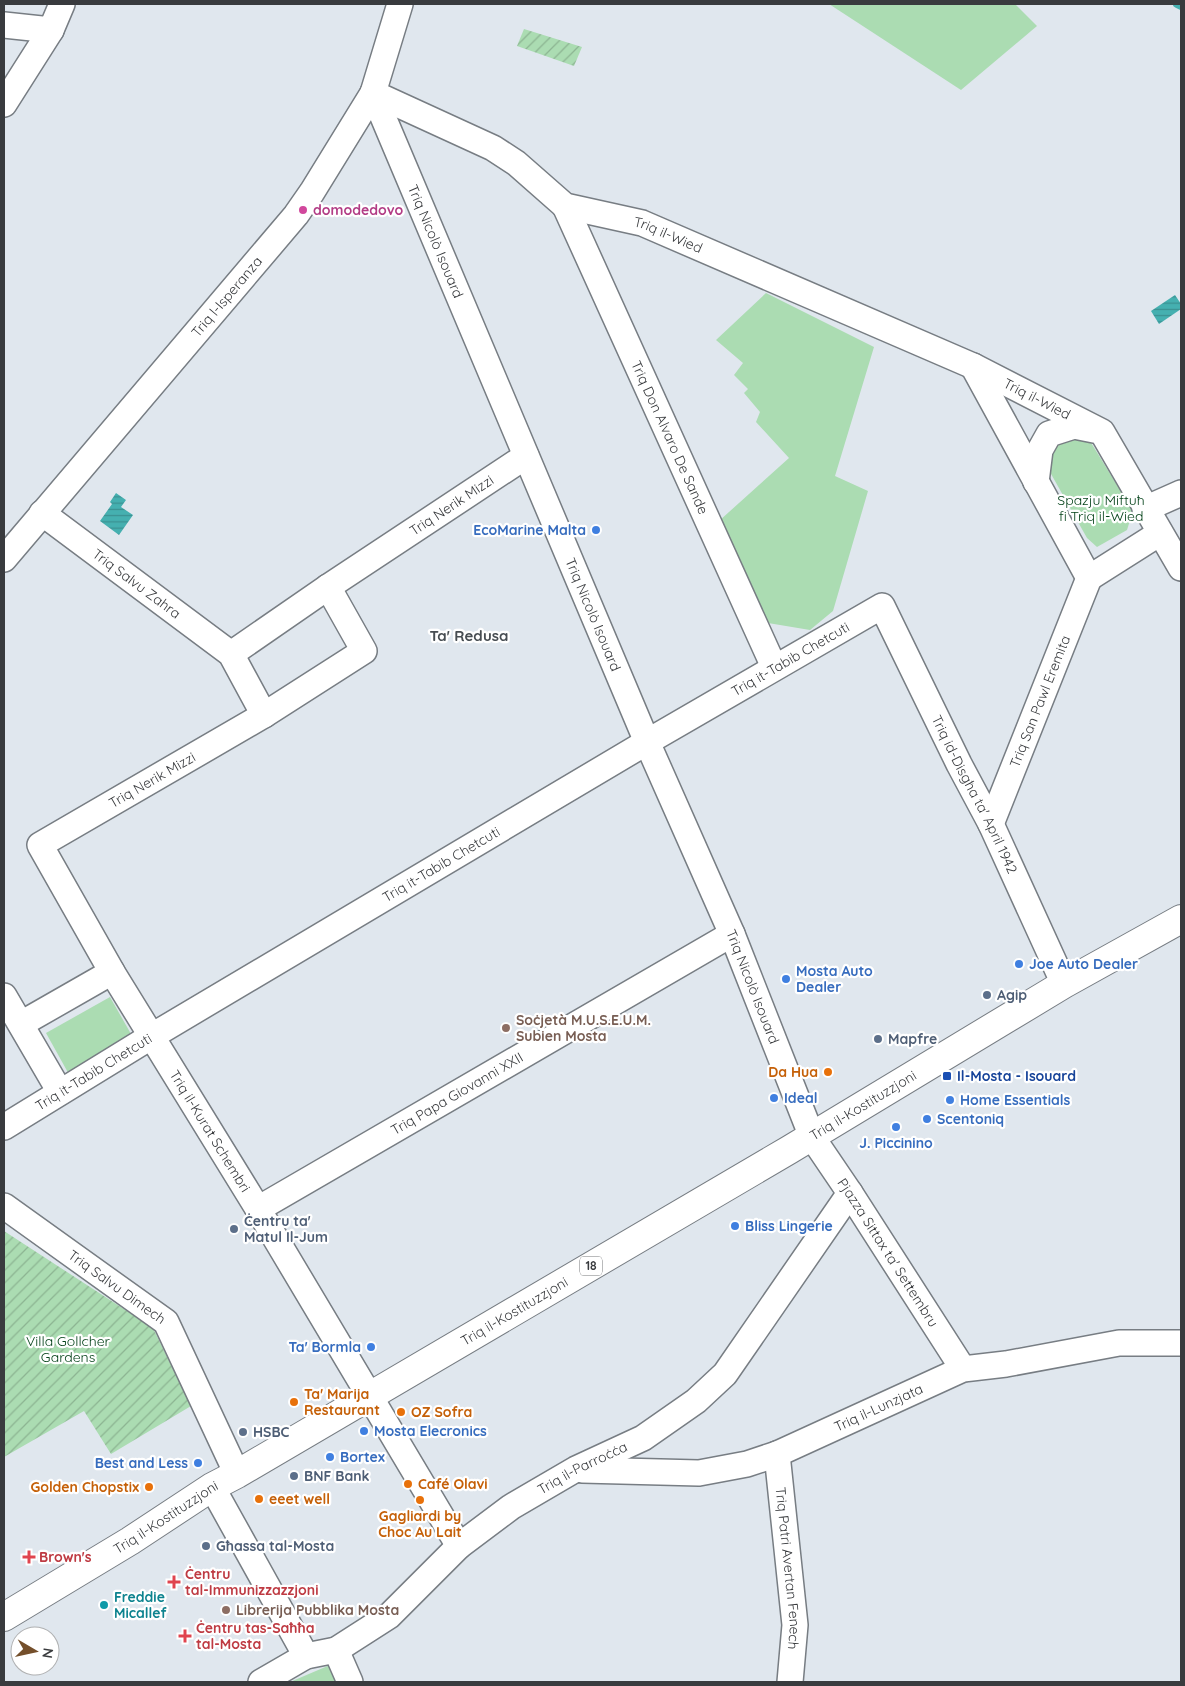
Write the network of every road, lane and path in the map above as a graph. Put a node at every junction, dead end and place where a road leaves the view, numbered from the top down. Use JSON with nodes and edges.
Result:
{"nodes":[{"id":1,"x":62,"y":4,"type":"edge"},
{"id":2,"x":400,"y":4,"type":"edge"},
{"id":3,"x":4,"y":25,"type":"edge"},
{"id":4,"x":52,"y":30,"type":"junction"},
{"id":5,"x":373,"y":93,"type":"junction"},
{"id":6,"x":4,"y":104,"type":"edge"},
{"id":7,"x":565,"y":206,"type":"junction"},
{"id":8,"x":973,"y":366,"type":"junction"},
{"id":9,"x":1102,"y":432,"type":"junction"},
{"id":10,"x":526,"y":456,"type":"junction"},
{"id":11,"x":1036,"y":482,"type":"junction"},
{"id":12,"x":1181,"y":493,"type":"edge"},
{"id":13,"x":1146,"y":508,"type":"junction"},
{"id":14,"x":42,"y":513,"type":"junction"},
{"id":15,"x":1160,"y":533,"type":"junction"},
{"id":16,"x":4,"y":559,"type":"edge"},
{"id":17,"x":1181,"y":568,"type":"edge"},
{"id":18,"x":1089,"y":578,"type":"junction"},
{"id":19,"x":328,"y":588,"type":"junction"},
{"id":20,"x":882,"y":606,"type":"joint"},
{"id":21,"x":231,"y":654,"type":"junction"},
{"id":22,"x":774,"y":667,"type":"junction"},
{"id":23,"x":264,"y":715,"type":"junction"},
{"id":24,"x":647,"y":742,"type":"junction"},
{"id":25,"x":990,"y":824,"type":"junction"},
{"id":26,"x":40,"y":845,"type":"joint"},
{"id":27,"x":1181,"y":919,"type":"edge"},
{"id":28,"x":732,"y":934,"type":"junction"},
{"id":29,"x":112,"y":972,"type":"junction"},
{"id":30,"x":1064,"y":984,"type":"junction"},
{"id":31,"x":4,"y":996,"type":"edge"},
{"id":32,"x":21,"y":1024,"type":"junction"},
{"id":33,"x":152,"y":1036,"type":"junction"},
{"id":34,"x":60,"y":1092,"type":"junction"},
{"id":35,"x":4,"y":1127,"type":"edge"},
{"id":36,"x":812,"y":1137,"type":"junction"},
{"id":37,"x":850,"y":1193,"type":"junction"},
{"id":38,"x":4,"y":1206,"type":"edge"},
{"id":39,"x":258,"y":1209,"type":"junction"},
{"id":40,"x":1181,"y":1343,"type":"edge"},
{"id":41,"x":963,"y":1369,"type":"junction"},
{"id":42,"x":369,"y":1396,"type":"junction"},
{"id":43,"x":777,"y":1454,"type":"junction"},
{"id":44,"x":576,"y":1470,"type":"junction"},
{"id":45,"x":237,"y":1474,"type":"junction"},
{"id":46,"x":212,"y":1487,"type":"junction"},
{"id":47,"x":459,"y":1546,"type":"junction"},
{"id":48,"x":4,"y":1617,"type":"edge"},
{"id":49,"x":336,"y":1650,"type":"junction"},
{"id":50,"x":306,"y":1656,"type":"junction"},
{"id":51,"x":261,"y":1682,"type":"edge"},
{"id":52,"x":350,"y":1682,"type":"edge"},
{"id":53,"x":790,"y":1682,"type":"edge"}],
"edges":[{"from":1,"to":4,"type":"street"},
{"from":2,"to":5,"type":"street","name":"Triq l-Isperanza"},
{"from":3,"to":4,"type":"street"},
{"from":4,"to":6,"type":"street"},
{"from":5,"to":7,"type":"street","name":"Triq il-Wied"},
{"from":5,"to":10,"type":"street","name":"Triq Nicolò Isouard"},
{"from":5,"to":14,"type":"street","name":"Triq l-Isperanza"},
{"from":7,"to":8,"type":"street","name":"Triq il-Wied"},
{"from":7,"to":22,"type":"street","name":"Triq Don Alvaro De Sande"},
{"from":8,"to":9,"type":"street","name":"Triq il-Wied"},
{"from":8,"to":11,"type":"street","name":"Triq il-Wied"},
{"from":9,"to":11,"type":"street","name":"Triq il-Wied"},
{"from":9,"to":13,"type":"street"},
{"from":10,"to":19,"type":"street","name":"Triq Nerik Mizzi"},
{"from":10,"to":24,"type":"street","name":"Triq Nicolò Isouard"},
{"from":11,"to":18,"type":"street","name":"Triq il-Wied"},
{"from":12,"to":13,"type":"street"},
{"from":13,"to":15,"type":"street"},
{"from":14,"to":16,"type":"street","name":"Triq l-Isperanza"},
{"from":14,"to":21,"type":"street","name":"Triq Salvu Zahra"},
{"from":15,"to":17,"type":"street"},
{"from":15,"to":18,"type":"street"},
{"from":18,"to":25,"type":"street","name":"Triq San Pawl Eremita"},
{"from":19,"to":21,"type":"street","name":"Triq Nerik Mizzi"},
{"from":19,"to":23,"type":"street","name":"Triq Nerik Mizzi"},
{"from":20,"to":22,"type":"street","name":"Triq it-Tabib Chetcuti"},
{"from":20,"to":25,"type":"street","name":"Triq id-Disgħa ta' April 1942"},
{"from":21,"to":23,"type":"street"},
{"from":22,"to":24,"type":"street","name":"Triq it-Tabib Chetcuti"},
{"from":23,"to":26,"type":"street","name":"Triq Nerik Mizzi"},
{"from":24,"to":28,"type":"street","name":"Triq Nicolò Isouard"},
{"from":24,"to":33,"type":"street","name":"Triq it-Tabib Chetcuti"},
{"from":25,"to":30,"type":"street","name":"Triq id-Disgħa ta' April 1942"},
{"from":26,"to":29,"type":"street","name":"Triq il-Kurat Schembri"},
{"from":27,"to":30,"type":"main road","name":"Triq il-Kostituzzjoni","number":"18"},
{"from":28,"to":36,"type":"street","name":"Triq Nicolò Isouard"},
{"from":28,"to":39,"type":"street","name":"Triq Papa Giovanni XXII"},
{"from":29,"to":32,"type":"street"},
{"from":29,"to":33,"type":"street","name":"Triq il-Kurat Schembri"},
{"from":30,"to":36,"type":"main road","name":"Triq il-Kostituzzjoni","number":"18"},
{"from":31,"to":32,"type":"street"},
{"from":32,"to":34,"type":"street"},
{"from":33,"to":34,"type":"street","name":"Triq it-Tabib Chetcuti"},
{"from":33,"to":39,"type":"street","name":"Triq il-Kurat Schembri"},
{"from":34,"to":35,"type":"street","name":"Triq it-Tabib Chetcuti"},
{"from":36,"to":37,"type":"street","name":"Pjazza Sittax ta' Settembru"},
{"from":36,"to":42,"type":"main road","name":"Triq il-Kostituzzjoni","number":"18"},
{"from":37,"to":41,"type":"street","name":"Pjazza Sittax ta' Settembru"},
{"from":37,"to":44,"type":"street","name":"Triq il-Parroċċa"},
{"from":38,"to":45,"type":"street","name":"Triq Salvu Dimech"},
{"from":39,"to":42,"type":"street","name":"Triq il-Kurat Schembri"},
{"from":40,"to":41,"type":"street","name":"Triq il-Lunzjata"},
{"from":41,"to":43,"type":"street","name":"Triq il-Lunzjata"},
{"from":42,"to":45,"type":"main road","name":"Triq il-Kostituzzjoni","number":"18"},
{"from":42,"to":47,"type":"street","name":"Triq il-Kurat Schembri"},
{"from":43,"to":44,"type":"street","name":"Triq il-Lunzjata"},
{"from":43,"to":53,"type":"street","name":"Triq Patri Avertan Fenech"},
{"from":44,"to":47,"type":"street","name":"Triq il-Parroċċa"},
{"from":45,"to":46,"type":"main road","name":"Triq il-Kostituzzjoni","number":"18"},
{"from":46,"to":48,"type":"main road","name":"Triq il-Kostituzzjoni","number":"18"},
{"from":46,"to":50,"type":"street"},
{"from":47,"to":49,"type":"street","name":"Triq il-Parroċċa"},
{"from":49,"to":50,"type":"street","name":"Triq il-Parroċċa"},
{"from":49,"to":52,"type":"street"},
{"from":50,"to":51,"type":"street","name":"Triq il-Parroċċa"}]}
